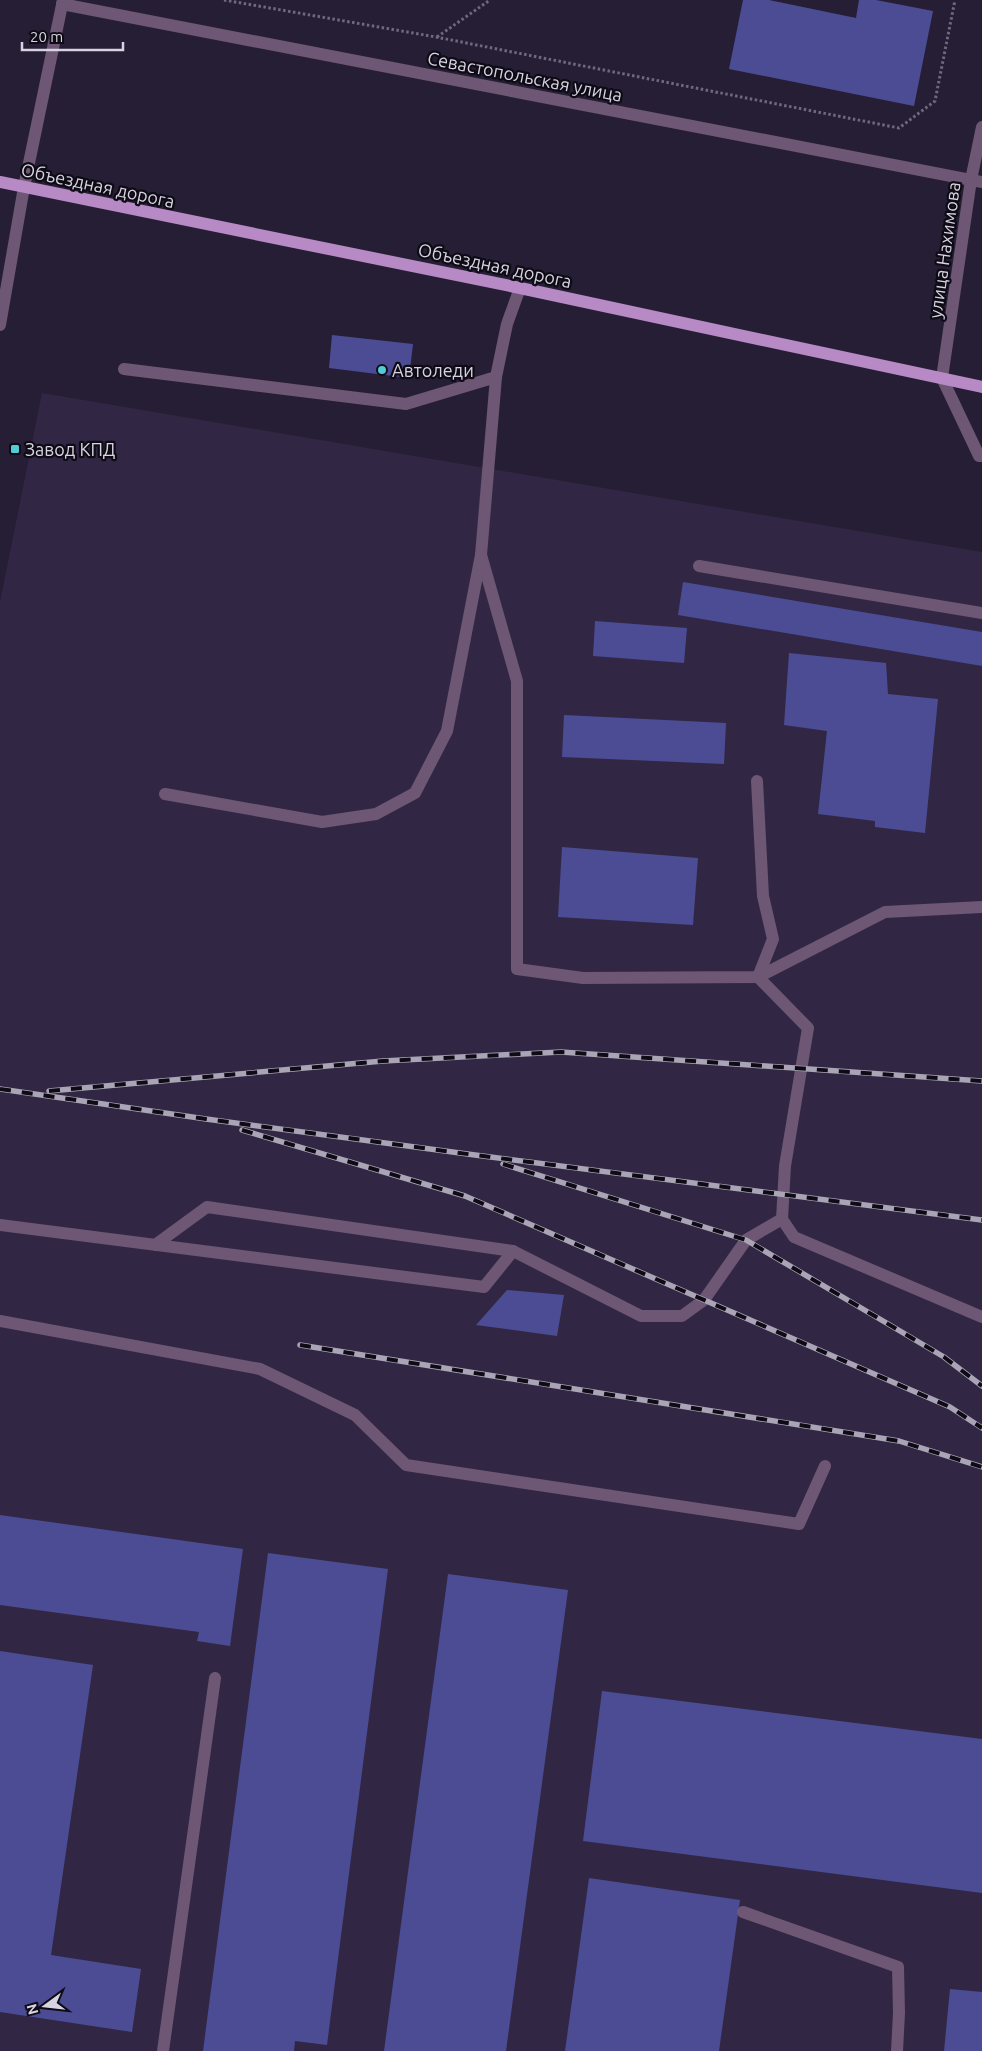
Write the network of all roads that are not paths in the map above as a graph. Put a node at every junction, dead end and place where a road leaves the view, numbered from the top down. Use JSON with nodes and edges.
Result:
{"nodes":[{"id":1,"x":63,"y":2,"type":"edge"},
{"id":2,"x":982,"y":127,"type":"edge"},
{"id":3,"x":0,"y":182,"type":"edge"},
{"id":4,"x":977,"y":182,"type":"edge"},
{"id":5,"x":24,"y":187,"type":"junction"},
{"id":6,"x":520,"y":288,"type":"junction"},
{"id":7,"x":0,"y":325,"type":"edge"},
{"id":8,"x":124,"y":369,"type":"dead end"},
{"id":9,"x":496,"y":377,"type":"junction"},
{"id":10,"x":942,"y":378,"type":"junction"},
{"id":11,"x":982,"y":387,"type":"edge"},
{"id":12,"x":982,"y":456,"type":"edge"},
{"id":13,"x":481,"y":555,"type":"junction"},
{"id":14,"x":699,"y":566,"type":"dead end"},
{"id":15,"x":982,"y":613,"type":"edge"},
{"id":16,"x":757,"y":781,"type":"dead end"},
{"id":17,"x":165,"y":794,"type":"dead end"},
{"id":18,"x":982,"y":907,"type":"edge"},
{"id":19,"x":758,"y":977,"type":"junction"},
{"id":20,"x":782,"y":1219,"type":"junction"},
{"id":21,"x":0,"y":1225,"type":"edge"},
{"id":22,"x":155,"y":1245,"type":"junction"},
{"id":23,"x":513,"y":1251,"type":"junction"},
{"id":24,"x":982,"y":1317,"type":"edge"},
{"id":25,"x":0,"y":1321,"type":"edge"},
{"id":26,"x":825,"y":1466,"type":"dead end"},
{"id":27,"x":215,"y":1678,"type":"dead end"},
{"id":28,"x":744,"y":1912,"type":"dead end"},
{"id":29,"x":164,"y":2051,"type":"edge"},
{"id":30,"x":896,"y":2051,"type":"edge"}],
"edges":[{"from":1,"to":4,"type":"street","name":"Севастопольская улица"},
{"from":1,"to":5,"type":"street"},
{"from":2,"to":4,"type":"street","name":"улица Нахимова"},
{"from":3,"to":5,"type":"main road","name":"Объездная дорога"},
{"from":4,"to":10,"type":"street","name":"улица Нахимова"},
{"from":5,"to":6,"type":"main road","name":"Объездная дорога"},
{"from":5,"to":7,"type":"street"},
{"from":6,"to":9,"type":"street"},
{"from":6,"to":10,"type":"main road","name":"Объездная дорога"},
{"from":8,"to":9,"type":"street"},
{"from":9,"to":13,"type":"street"},
{"from":10,"to":11,"type":"main road","name":"Объездная дорога"},
{"from":10,"to":12,"type":"street"},
{"from":13,"to":17,"type":"street"},
{"from":13,"to":19,"type":"street"},
{"from":14,"to":15,"type":"street"},
{"from":16,"to":19,"type":"street"},
{"from":18,"to":19,"type":"street"},
{"from":19,"to":20,"type":"street"},
{"from":20,"to":23,"type":"street"},
{"from":20,"to":24,"type":"street"},
{"from":21,"to":22,"type":"street"},
{"from":22,"to":23,"type":"street"},
{"from":22,"to":23,"type":"street"},
{"from":25,"to":26,"type":"street"},
{"from":27,"to":29,"type":"street"},
{"from":28,"to":30,"type":"street"}]}
